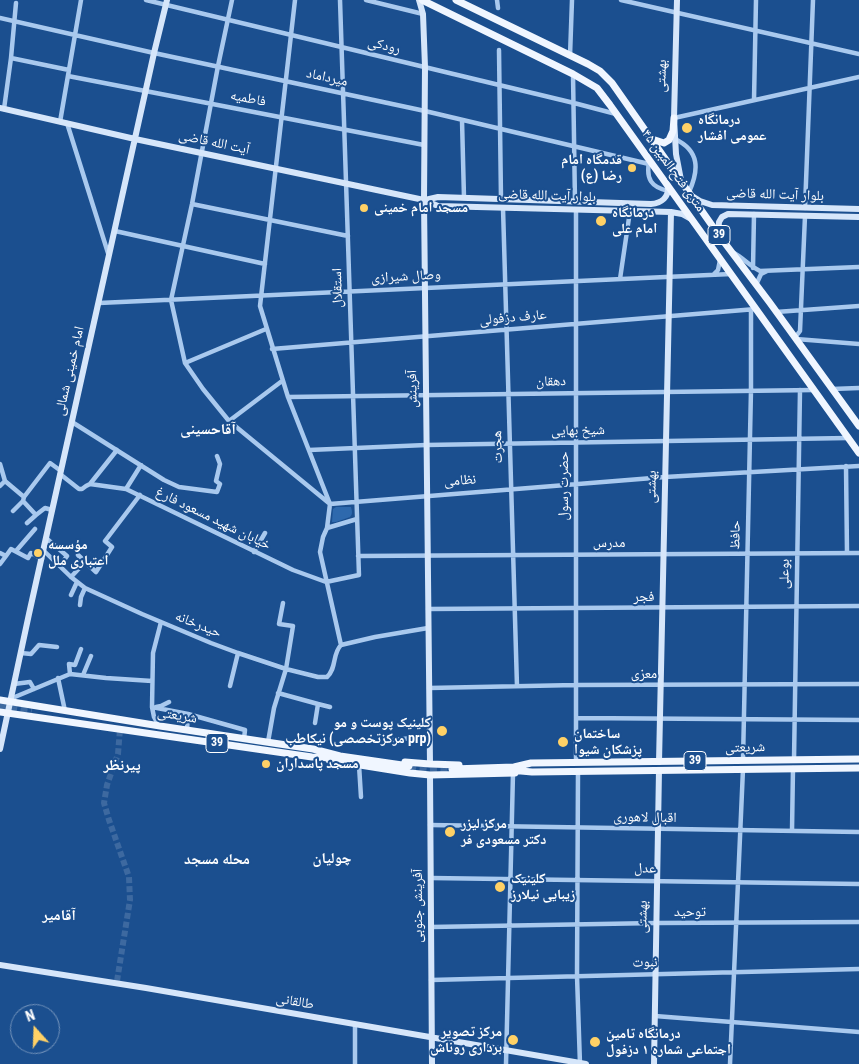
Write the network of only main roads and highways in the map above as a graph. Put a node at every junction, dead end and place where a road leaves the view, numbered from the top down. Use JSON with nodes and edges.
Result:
{"nodes":[{"id":1,"x":420,"y":0,"type":"edge"},
{"id":2,"x":456,"y":0,"type":"edge"},
{"id":3,"x":677,"y":0,"type":"edge"},
{"id":4,"x":166,"y":2,"type":"edge"},
{"id":5,"x":432,"y":5,"type":"junction"},
{"id":6,"x":423,"y":14,"type":"junction"},
{"id":7,"x":489,"y":16,"type":"junction"},
{"id":8,"x":485,"y":31,"type":"junction"},
{"id":9,"x":525,"y":34,"type":"junction"},
{"id":10,"x":518,"y":47,"type":"junction"},
{"id":11,"x":2,"y":108,"type":"edge"},
{"id":12,"x":674,"y":118,"type":"junction"},
{"id":13,"x":135,"y":139,"type":"junction"},
{"id":14,"x":652,"y":139,"type":"junction"},
{"id":15,"x":681,"y":181,"type":"junction"},
{"id":16,"x":668,"y":188,"type":"junction"},
{"id":17,"x":690,"y":194,"type":"junction"},
{"id":18,"x":424,"y":200,"type":"junction"},
{"id":19,"x":576,"y":202,"type":"junction"},
{"id":20,"x":719,"y":206,"type":"junction"},
{"id":21,"x":829,"y":209,"type":"junction"},
{"id":22,"x":859,"y":209,"type":"edge"},
{"id":23,"x":576,"y":210,"type":"junction"},
{"id":24,"x":671,"y":212,"type":"junction"},
{"id":25,"x":722,"y":216,"type":"junction"},
{"id":26,"x":829,"y":216,"type":"junction"},
{"id":27,"x":859,"y":217,"type":"edge"},
{"id":28,"x":692,"y":220,"type":"junction"},
{"id":29,"x":718,"y":234,"type":"junction"},
{"id":30,"x":770,"y":302,"type":"junction"},
{"id":31,"x":755,"y":310,"type":"junction"},
{"id":32,"x":787,"y":327,"type":"junction"},
{"id":33,"x":776,"y":336,"type":"junction"},
{"id":34,"x":859,"y":426,"type":"edge"},
{"id":35,"x":859,"y":453,"type":"edge"},
{"id":36,"x":0,"y":700,"type":"edge"},
{"id":37,"x":10,"y":700,"type":"junction"},
{"id":38,"x":4,"y":713,"type":"edge"},
{"id":39,"x":124,"y":721,"type":"junction"},
{"id":40,"x":123,"y":729,"type":"junction"},
{"id":41,"x":0,"y":749,"type":"edge"},
{"id":42,"x":312,"y":753,"type":"junction"},
{"id":43,"x":859,"y":759,"type":"edge"},
{"id":44,"x":659,"y":762,"type":"junction"},
{"id":45,"x":430,"y":764,"type":"junction"},
{"id":46,"x":410,"y":768,"type":"junction"},
{"id":47,"x":859,"y":768,"type":"edge"},
{"id":48,"x":452,"y":770,"type":"junction"},
{"id":49,"x":659,"y":770,"type":"junction"},
{"id":50,"x":532,"y":772,"type":"junction"},
{"id":51,"x":430,"y":775,"type":"junction"},
{"id":52,"x":0,"y":961,"type":"edge"},
{"id":53,"x":0,"y":965,"type":"edge"},
{"id":54,"x":117,"y":983,"type":"junction"},
{"id":55,"x":432,"y":1038,"type":"junction"},
{"id":56,"x":432,"y":1064,"type":"edge"},
{"id":57,"x":582,"y":1064,"type":"edge"},
{"id":58,"x":654,"y":1064,"type":"edge"}],
"edges":[{"from":1,"to":5,"type":"main road","name":"۴۵ متری فتح المبین","number":"39"},
{"from":1,"to":6,"type":"main road","name":"آفرینش"},
{"from":2,"to":7,"type":"main road","name":"۴۵ متری فتح المبین","number":"39"},
{"from":3,"to":12,"type":"main road","name":"بهشتی"},
{"from":4,"to":13,"type":"main road","name":"امام خمینی شمالی"},
{"from":5,"to":6,"type":"main road"},
{"from":5,"to":8,"type":"main road","name":"۴۵ متری فتح المبین","number":"39"},
{"from":6,"to":18,"type":"main road","name":"آفرینش"},
{"from":7,"to":8,"type":"main road"},
{"from":7,"to":9,"type":"main road","name":"۴۵ متری فتح المبین","number":"39"},
{"from":8,"to":10,"type":"main road","name":"۴۵ متری فتح المبین","number":"39"},
{"from":9,"to":10,"type":"main road"},
{"from":9,"to":14,"type":"main road","name":"۴۵ متری فتح المبین","number":"39"},
{"from":10,"to":16,"type":"main road","name":"۴۵ متری فتح المبین","number":"39"},
{"from":11,"to":13,"type":"main road","name":"آیت الله قاضی"},
{"from":12,"to":14,"type":"main road"},
{"from":12,"to":15,"type":"main road","name":"بهشتی"},
{"from":13,"to":18,"type":"main road","name":"آیت الله قاضی"},
{"from":13,"to":37,"type":"main road","name":"امام خمینی شمالی"},
{"from":14,"to":15,"type":"main road","name":"۴۵ متری فتح المبین","number":"39"},
{"from":15,"to":17,"type":"main road","name":"۴۵ متری فتح المبین","number":"39"},
{"from":16,"to":19,"type":"main road","name":"بلوار آیت الله قاضی"},
{"from":16,"to":28,"type":"main road","name":"۴۵ متری فتح المبین","number":"39"},
{"from":17,"to":20,"type":"main road","name":"بلوار آیت‌ الله قاضی"},
{"from":17,"to":29,"type":"main road","name":"۴۵ متری فتح المبین","number":"39"},
{"from":18,"to":19,"type":"main road","name":"بلوار آیت الله قاضی"},
{"from":18,"to":23,"type":"main road","name":"بلوار آیت الله قاضی"},
{"from":18,"to":45,"type":"main road","name":"آفرینش"},
{"from":19,"to":23,"type":"main road"},
{"from":20,"to":21,"type":"main road","name":"بلوار آیت‌ الله قاضی"},
{"from":20,"to":25,"type":"main road"},
{"from":21,"to":22,"type":"main road","name":"بلوار آیت‌ الله قاضی"},
{"from":21,"to":26,"type":"main road"},
{"from":23,"to":24,"type":"main road","name":"بلوار آیت الله قاضی"},
{"from":24,"to":28,"type":"main road","name":"بلوار آیت الله قاضی"},
{"from":24,"to":44,"type":"main road","name":"بهشتی"},
{"from":25,"to":26,"type":"main road"},
{"from":25,"to":29,"type":"main road"},
{"from":26,"to":27,"type":"main road"},
{"from":28,"to":31,"type":"main road","name":"۴۵ متری فتح المبین","number":"39"},
{"from":29,"to":30,"type":"main road","name":"۴۵ متری فتح المبین","number":"39"},
{"from":30,"to":31,"type":"main road"},
{"from":30,"to":32,"type":"main road","name":"۴۵ متری فتح المبین","number":"39"},
{"from":31,"to":33,"type":"main road","name":"۴۵ متری فتح المبین","number":"39"},
{"from":32,"to":33,"type":"main road"},
{"from":32,"to":34,"type":"main road","name":"۴۵ متری فتح المبین","number":"39"},
{"from":33,"to":35,"type":"main road","name":"۴۵ متری فتح المبین","number":"39"},
{"from":36,"to":37,"type":"main road","name":"شریعتی"},
{"from":37,"to":38,"type":"main road","name":"امام خمینی شمالی"},
{"from":37,"to":39,"type":"main road","name":"شریعتی"},
{"from":38,"to":40,"type":"main road","name":"شریعتی"},
{"from":38,"to":41,"type":"main road","name":"امام خمینی شمالی"},
{"from":39,"to":40,"type":"main road","number":"39"},
{"from":39,"to":42,"type":"main road","name":"شریعتی","number":"39"},
{"from":40,"to":42,"type":"main road","name":"شریعتی","number":"39"},
{"from":42,"to":46,"type":"main road"},
{"from":42,"to":46,"type":"main road"},
{"from":43,"to":44,"type":"main road","name":"شریعتی","number":"39"},
{"from":44,"to":48,"type":"main road","name":"شریعتی","number":"39"},
{"from":45,"to":46,"type":"main road"},
{"from":45,"to":48,"type":"main road"},
{"from":45,"to":51,"type":"main road"},
{"from":46,"to":51,"type":"main road"},
{"from":47,"to":49,"type":"main road","name":"شریعتی","number":"39"},
{"from":48,"to":50,"type":"main road"},
{"from":48,"to":50,"type":"main road","name":"شریعتی","number":"39"},
{"from":48,"to":51,"type":"main road"},
{"from":49,"to":50,"type":"main road","name":"شریعتی","number":"39"},
{"from":49,"to":58,"type":"main road","name":"بهشتی"},
{"from":51,"to":55,"type":"main road","name":"آفرینش جنوبی"},
{"from":52,"to":54,"type":"main road","name":"طالقانی"},
{"from":53,"to":54,"type":"main road","name":"طالقانی"},
{"from":54,"to":55,"type":"main road","name":"طالقانی"},
{"from":55,"to":56,"type":"main road"},
{"from":55,"to":57,"type":"main road","name":"طالقانی"}]}
